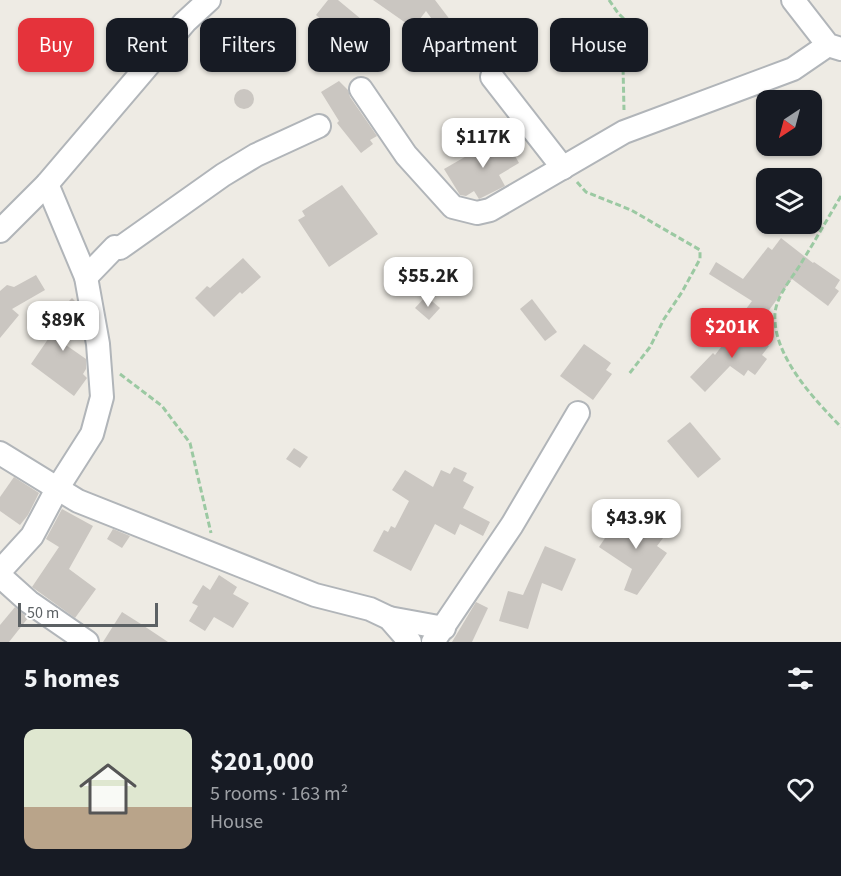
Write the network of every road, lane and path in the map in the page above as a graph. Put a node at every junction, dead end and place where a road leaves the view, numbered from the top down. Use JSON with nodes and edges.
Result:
{"nodes":[{"id":1,"x":209,"y":0,"type":"edge"},
{"id":2,"x":609,"y":0,"type":"edge"},
{"id":3,"x":793,"y":0,"type":"edge"},
{"id":4,"x":835,"y":47,"type":"edge"},
{"id":5,"x":492,"y":77,"type":"dead end"},
{"id":6,"x":361,"y":89,"type":"dead end"},
{"id":7,"x":319,"y":126,"type":"dead end"},
{"id":8,"x":624,"y":132,"type":"junction"},
{"id":9,"x":563,"y":168,"type":"junction"},
{"id":10,"x":47,"y":184,"type":"junction"},
{"id":11,"x":841,"y":196,"type":"edge"},
{"id":12,"x":0,"y":231,"type":"edge"},
{"id":13,"x":86,"y":278,"type":"junction"},
{"id":14,"x":99,"y":358,"type":"junction"},
{"id":15,"x":629,"y":374,"type":"dead end"},
{"id":16,"x":578,"y":413,"type":"dead end"},
{"id":17,"x":841,"y":427,"type":"edge"},
{"id":18,"x":0,"y":453,"type":"edge"},
{"id":19,"x":57,"y":489,"type":"junction"},
{"id":20,"x":217,"y":558,"type":"junction"},
{"id":21,"x":0,"y":574,"type":"edge"},
{"id":22,"x":389,"y":618,"type":"junction"},
{"id":23,"x":439,"y":635,"type":"edge"},
{"id":24,"x":87,"y":642,"type":"edge"},
{"id":25,"x":410,"y":642,"type":"edge"}],
"edges":[{"from":1,"to":10,"type":"street"},
{"from":2,"to":8,"type":"path"},
{"from":3,"to":4,"type":"street"},
{"from":4,"to":8,"type":"street"},
{"from":5,"to":9,"type":"street"},
{"from":6,"to":9,"type":"street"},
{"from":7,"to":13,"type":"street"},
{"from":8,"to":9,"type":"street"},
{"from":9,"to":15,"type":"path"},
{"from":10,"to":12,"type":"street"},
{"from":10,"to":13,"type":"street"},
{"from":11,"to":17,"type":"path"},
{"from":13,"to":14,"type":"street"},
{"from":14,"to":19,"type":"street"},
{"from":14,"to":20,"type":"path"},
{"from":16,"to":23,"type":"street"},
{"from":18,"to":19,"type":"street"},
{"from":19,"to":20,"type":"street"},
{"from":19,"to":21,"type":"street"},
{"from":20,"to":22,"type":"street"},
{"from":21,"to":24,"type":"street"},
{"from":22,"to":23,"type":"street"},
{"from":22,"to":25,"type":"street"}]}
